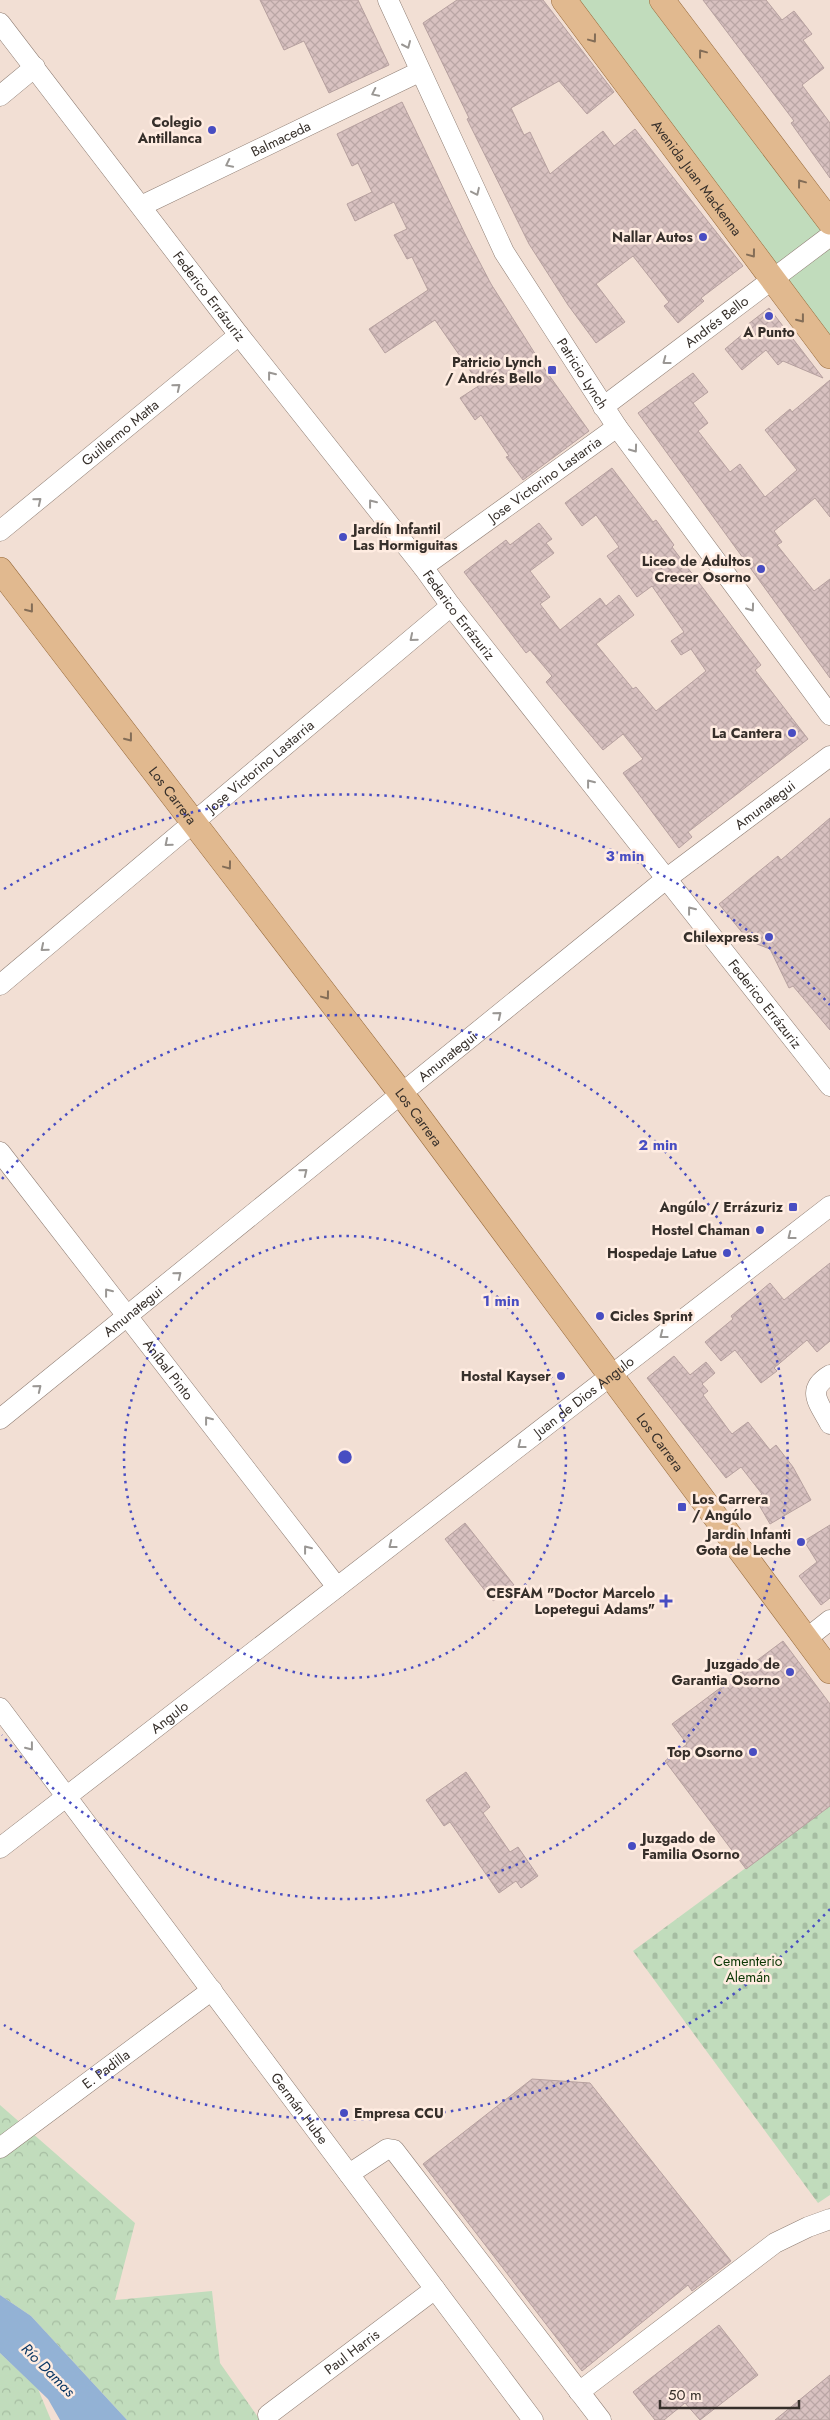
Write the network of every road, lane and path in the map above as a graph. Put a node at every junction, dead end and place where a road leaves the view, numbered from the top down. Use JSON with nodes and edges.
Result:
{"nodes":[{"id":1,"x":564,"y":0,"type":"edge"},
{"id":2,"x":662,"y":0,"type":"edge"},
{"id":3,"x":395,"y":3,"type":"edge"},
{"id":4,"x":0,"y":23,"type":"edge"},
{"id":5,"x":35,"y":67,"type":"junction"},
{"id":6,"x":419,"y":72,"type":"junction"},
{"id":7,"x":0,"y":96,"type":"edge"},
{"id":8,"x":141,"y":206,"type":"junction"},
{"id":9,"x":830,"y":222,"type":"edge"},
{"id":10,"x":830,"y":236,"type":"edge"},
{"id":11,"x":772,"y":281,"type":"junction"},
{"id":12,"x":239,"y":336,"type":"junction"},
{"id":13,"x":830,"y":356,"type":"edge"},
{"id":14,"x":603,"y":407,"type":"junction"},
{"id":15,"x":617,"y":427,"type":"junction"},
{"id":16,"x":0,"y":531,"type":"edge"},
{"id":17,"x":423,"y":567,"type":"junction"},
{"id":18,"x":0,"y":570,"type":"edge"},
{"id":19,"x":451,"y":606,"type":"junction"},
{"id":20,"x":830,"y":715,"type":"edge"},
{"id":21,"x":830,"y":756,"type":"edge"},
{"id":22,"x":194,"y":822,"type":"junction"},
{"id":23,"x":666,"y":879,"type":"junction"},
{"id":24,"x":0,"y":985,"type":"edge"},
{"id":25,"x":830,"y":1086,"type":"edge"},
{"id":26,"x":401,"y":1093,"type":"junction"},
{"id":27,"x":0,"y":1152,"type":"edge"},
{"id":28,"x":830,"y":1206,"type":"edge"},
{"id":29,"x":127,"y":1316,"type":"junction"},
{"id":30,"x":611,"y":1375,"type":"junction"},
{"id":31,"x":830,"y":1375,"type":"edge"},
{"id":32,"x":0,"y":1419,"type":"edge"},
{"id":33,"x":830,"y":1424,"type":"edge"},
{"id":34,"x":337,"y":1587,"type":"junction"},
{"id":35,"x":830,"y":1620,"type":"edge"},
{"id":36,"x":806,"y":1639,"type":"junction"},
{"id":37,"x":830,"y":1671,"type":"edge"},
{"id":38,"x":0,"y":1708,"type":"edge"},
{"id":39,"x":67,"y":1796,"type":"junction"},
{"id":40,"x":0,"y":1848,"type":"edge"},
{"id":41,"x":212,"y":1990,"type":"junction"},
{"id":42,"x":0,"y":2148,"type":"edge"},
{"id":43,"x":349,"y":2174,"type":"junction"},
{"id":44,"x":830,"y":2220,"type":"edge"},
{"id":45,"x":435,"y":2289,"type":"junction"},
{"id":46,"x":579,"y":2392,"type":"junction"},
{"id":47,"x":268,"y":2415,"type":"dead end"},
{"id":48,"x":531,"y":2419,"type":"edge"},
{"id":49,"x":601,"y":2420,"type":"edge"}],
"edges":[{"from":1,"to":11,"type":"main road","name":"Avenida Juan Mackenna","one_way":true},
{"from":9,"to":2,"type":"main road","one_way":true},
{"from":3,"to":6,"type":"street","name":"Patricio Lynch","one_way":true},
{"from":4,"to":5,"type":"street","name":"Federico Errázuriz"},
{"from":5,"to":7,"type":"street"},
{"from":5,"to":8,"type":"street","name":"Federico Errázuriz"},
{"from":6,"to":8,"type":"street","name":"Balmaceda","one_way":true},
{"from":6,"to":14,"type":"street","name":"Patricio Lynch","one_way":true},
{"from":8,"to":12,"type":"street","name":"Federico Errázuriz"},
{"from":10,"to":11,"type":"street","name":"Andrés Bello"},
{"from":11,"to":13,"type":"main road","name":"Avenida Juan Mackenna","one_way":true},
{"from":11,"to":14,"type":"street","name":"Andrés Bello","one_way":true},
{"from":16,"to":12,"type":"street","name":"Guillermo Matta","one_way":true},
{"from":17,"to":12,"type":"street","name":"Federico Errázuriz","one_way":true},
{"from":14,"to":15,"type":"street","name":"Patricio Lynch"},
{"from":15,"to":17,"type":"street","name":"Jose Victorino Lastarria"},
{"from":15,"to":20,"type":"street","name":"Patricio Lynch","one_way":true},
{"from":17,"to":19,"type":"street","name":"Federico Errázuriz"},
{"from":18,"to":22,"type":"main road","name":"Los Carrera","one_way":true},
{"from":19,"to":22,"type":"street","name":"Jose Victorino Lastarria","one_way":true},
{"from":23,"to":19,"type":"street","name":"Federico Errázuriz","one_way":true},
{"from":21,"to":23,"type":"street","name":"Amunategui"},
{"from":22,"to":24,"type":"street","name":"Jose Victorino Lastarria","one_way":true},
{"from":22,"to":26,"type":"main road","name":"Los Carrera","one_way":true},
{"from":25,"to":23,"type":"street","name":"Federico Errázuriz","one_way":true},
{"from":26,"to":23,"type":"street","name":"Amunategui","one_way":true},
{"from":29,"to":26,"type":"street","name":"Amunategui","one_way":true},
{"from":26,"to":30,"type":"main road","name":"Los Carrera"},
{"from":29,"to":27,"type":"street","name":"Aníbal Pinto","one_way":true},
{"from":28,"to":30,"type":"street","name":"Juan de Dios Angulo","one_way":true},
{"from":32,"to":29,"type":"street","name":"Amunategui","one_way":true},
{"from":34,"to":29,"type":"street","name":"Aníbal Pinto","one_way":true},
{"from":30,"to":34,"type":"street","name":"Juan de Dios Angulo","one_way":true},
{"from":30,"to":36,"type":"main road","name":"Los Carrera"},
{"from":31,"to":33,"type":"street"},
{"from":34,"to":39,"type":"street","name":"Angulo"},
{"from":35,"to":36,"type":"street"},
{"from":36,"to":37,"type":"main road","name":"Los Carrera"},
{"from":38,"to":39,"type":"street","name":"Germán Hube","one_way":true},
{"from":39,"to":40,"type":"street","name":"Angulo"},
{"from":39,"to":41,"type":"street","name":"Germán Hube"},
{"from":41,"to":42,"type":"street","name":"E. Padilla"},
{"from":41,"to":43,"type":"street","name":"Germán Hube"},
{"from":43,"to":45,"type":"street","name":"Germán Hube"},
{"from":43,"to":46,"type":"street"},
{"from":44,"to":46,"type":"street"},
{"from":45,"to":47,"type":"street","name":"Paul Harris"},
{"from":45,"to":48,"type":"street","name":"Germán Hube"},
{"from":46,"to":49,"type":"street"}]}
